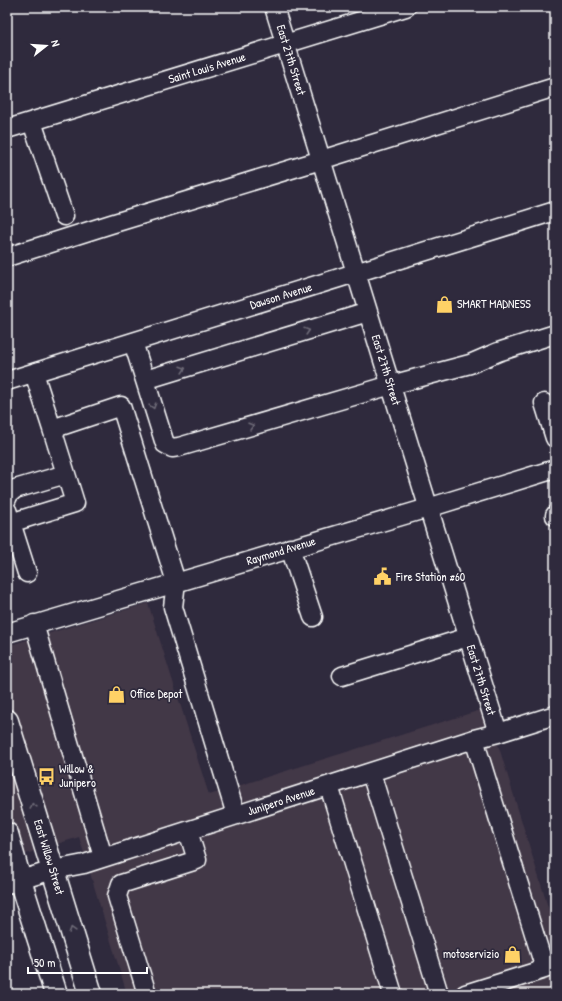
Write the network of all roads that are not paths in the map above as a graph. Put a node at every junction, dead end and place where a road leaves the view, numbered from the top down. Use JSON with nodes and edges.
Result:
{"nodes":[{"id":1,"x":274,"y":7,"type":"edge"},
{"id":2,"x":406,"y":7,"type":"edge"},
{"id":3,"x":286,"y":44,"type":"junction"},
{"id":4,"x":555,"y":87,"type":"edge"},
{"id":5,"x":32,"y":122,"type":"junction"},
{"id":6,"x":7,"y":129,"type":"edge"},
{"id":7,"x":322,"y":160,"type":"junction"},
{"id":8,"x":555,"y":210,"type":"edge"},
{"id":9,"x":64,"y":216,"type":"dead end"},
{"id":10,"x":7,"y":257,"type":"edge"},
{"id":11,"x":356,"y":273,"type":"junction"},
{"id":12,"x":368,"y":312,"type":"junction"},
{"id":13,"x":555,"y":334,"type":"edge"},
{"id":14,"x":133,"y":342,"type":"junction"},
{"id":15,"x":34,"y":373,"type":"junction"},
{"id":16,"x":145,"y":380,"type":"junction"},
{"id":17,"x":7,"y":381,"type":"edge"},
{"id":18,"x":391,"y":385,"type":"junction"},
{"id":19,"x":544,"y":403,"type":"dead end"},
{"id":20,"x":52,"y":429,"type":"junction"},
{"id":21,"x":555,"y":438,"type":"edge"},
{"id":22,"x":555,"y":469,"type":"edge"},
{"id":23,"x":66,"y":474,"type":"junction"},
{"id":24,"x":7,"y":499,"type":"edge"},
{"id":25,"x":428,"y":508,"type":"junction"},
{"id":26,"x":8,"y":519,"type":"edge"},
{"id":27,"x":290,"y":548,"type":"junction"},
{"id":28,"x":27,"y":573,"type":"dead end"},
{"id":29,"x":176,"y":582,"type":"junction"},
{"id":30,"x":313,"y":617,"type":"dead end"},
{"id":31,"x":34,"y":624,"type":"junction"},
{"id":32,"x":7,"y":633,"type":"edge"},
{"id":33,"x":468,"y":637,"type":"junction"},
{"id":34,"x":342,"y":676,"type":"dead end"},
{"id":35,"x":555,"y":715,"type":"edge"},
{"id":36,"x":7,"y":721,"type":"edge"},
{"id":37,"x":498,"y":733,"type":"junction"},
{"id":38,"x":474,"y":739,"type":"junction"},
{"id":39,"x":371,"y":773,"type":"junction"},
{"id":40,"x":329,"y":786,"type":"junction"},
{"id":41,"x":236,"y":816,"type":"junction"},
{"id":42,"x":188,"y":831,"type":"junction"},
{"id":43,"x":7,"y":834,"type":"edge"},
{"id":44,"x":103,"y":857,"type":"junction"},
{"id":45,"x":53,"y":870,"type":"junction"},
{"id":46,"x":13,"y":882,"type":"edge"},
{"id":47,"x":56,"y":994,"type":"edge"},
{"id":48,"x":91,"y":994,"type":"edge"},
{"id":49,"x":147,"y":994,"type":"edge"},
{"id":50,"x":393,"y":994,"type":"edge"},
{"id":51,"x":439,"y":994,"type":"edge"},
{"id":52,"x":465,"y":994,"type":"edge"}],
"edges":[{"from":1,"to":3,"type":"street","name":"East 27th Street"},
{"from":2,"to":3,"type":"street","name":"Saint Louis Avenue"},
{"from":3,"to":5,"type":"street","name":"Saint Louis Avenue"},
{"from":3,"to":7,"type":"street","name":"East 27th Street"},
{"from":4,"to":7,"type":"street"},
{"from":5,"to":6,"type":"street","name":"Saint Louis Avenue"},
{"from":5,"to":9,"type":"street"},
{"from":7,"to":10,"type":"street"},
{"from":7,"to":11,"type":"street","name":"East 27th Street"},
{"from":8,"to":11,"type":"street","name":"Dawson Avenue"},
{"from":11,"to":12,"type":"street","name":"East 27th Street"},
{"from":11,"to":14,"type":"street","name":"Dawson Avenue"},
{"from":16,"to":12,"type":"street","one_way":true},
{"from":12,"to":18,"type":"street","name":"East 27th Street"},
{"from":13,"to":18,"type":"street"},
{"from":14,"to":15,"type":"street","name":"Dawson Avenue"},
{"from":14,"to":16,"type":"street"},
{"from":15,"to":17,"type":"street","name":"Dawson Avenue"},
{"from":15,"to":20,"type":"street"},
{"from":16,"to":18,"type":"street","one_way":true},
{"from":18,"to":25,"type":"street","name":"East 27th Street"},
{"from":19,"to":21,"type":"street"},
{"from":20,"to":23,"type":"street"},
{"from":20,"to":29,"type":"street"},
{"from":22,"to":25,"type":"street","name":"Raymond Avenue"},
{"from":23,"to":24,"type":"street"},
{"from":23,"to":26,"type":"street"},
{"from":25,"to":27,"type":"street","name":"Raymond Avenue"},
{"from":25,"to":33,"type":"street","name":"East 27th Street"},
{"from":26,"to":28,"type":"street"},
{"from":27,"to":29,"type":"street","name":"Raymond Avenue"},
{"from":27,"to":30,"type":"street"},
{"from":29,"to":31,"type":"street","name":"Raymond Avenue"},
{"from":29,"to":41,"type":"street"},
{"from":31,"to":32,"type":"street","name":"Raymond Avenue"},
{"from":31,"to":44,"type":"street"},
{"from":33,"to":34,"type":"street"},
{"from":33,"to":37,"type":"street","name":"East 27th Street"},
{"from":35,"to":37,"type":"street","name":"Junipero Avenue"},
{"from":45,"to":36,"type":"main road","name":"East Willow Street","one_way":true},
{"from":37,"to":38,"type":"street","name":"Junipero Avenue"},
{"from":38,"to":39,"type":"street","name":"Junipero Avenue"},
{"from":38,"to":52,"type":"street"},
{"from":39,"to":40,"type":"street","name":"Junipero Avenue"},
{"from":39,"to":51,"type":"street"},
{"from":40,"to":41,"type":"street","name":"Junipero Avenue"},
{"from":40,"to":50,"type":"street"},
{"from":41,"to":42,"type":"street","name":"Junipero Avenue"},
{"from":42,"to":44,"type":"street","name":"Junipero Avenue"},
{"from":42,"to":49,"type":"street"},
{"from":43,"to":46,"type":"main road"},
{"from":44,"to":45,"type":"street","name":"Junipero Avenue"},
{"from":45,"to":46,"type":"street","name":"Junipero Avenue"},
{"from":48,"to":45,"type":"main road","name":"East Willow Street","one_way":true},
{"from":46,"to":47,"type":"main road"}]}
